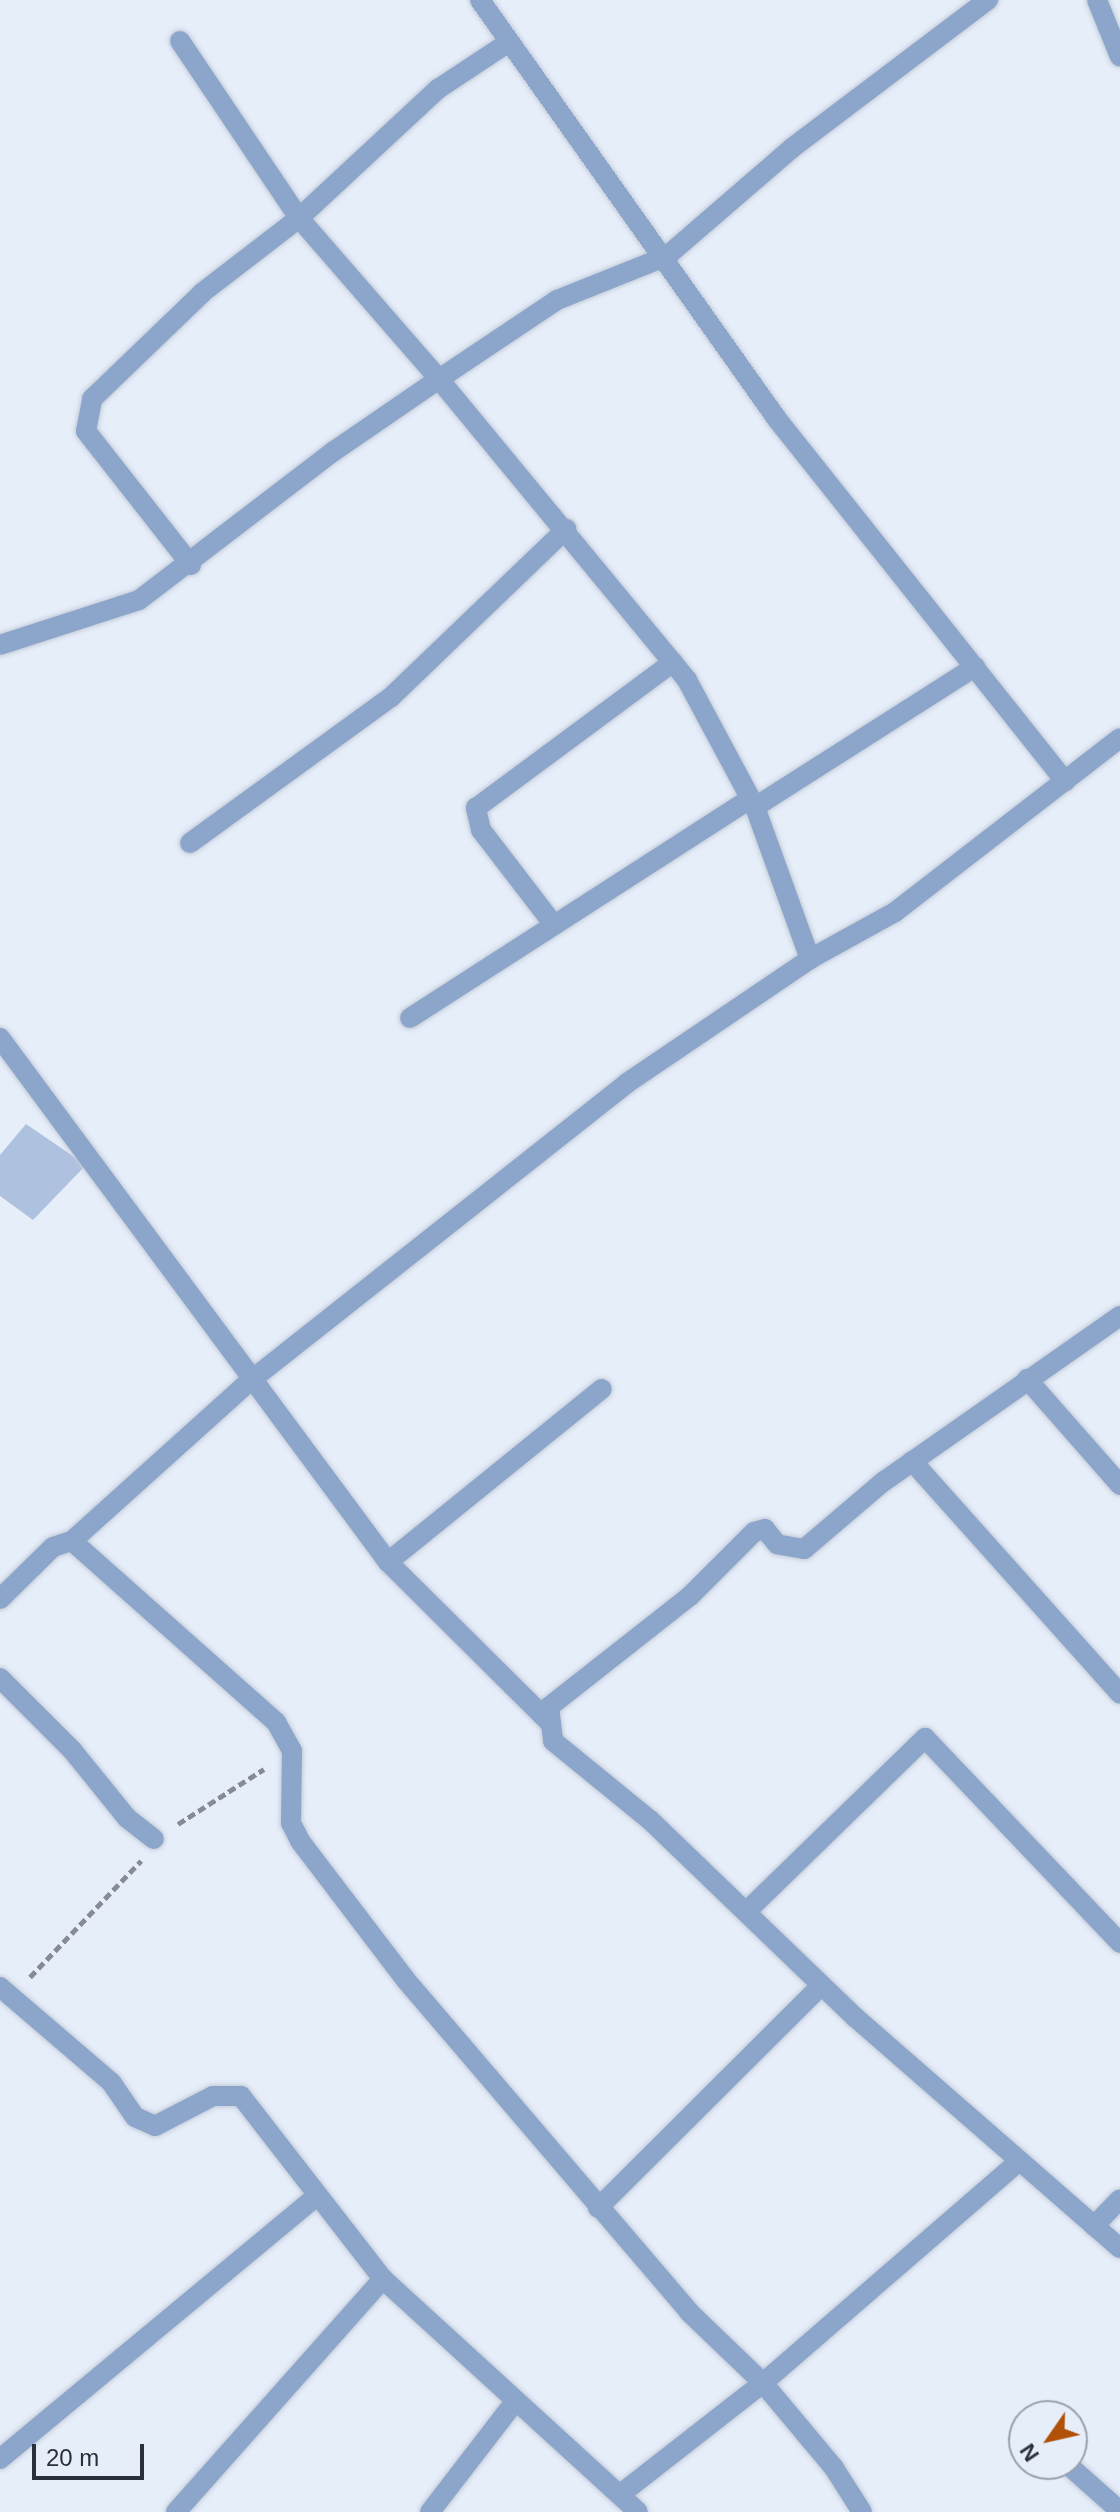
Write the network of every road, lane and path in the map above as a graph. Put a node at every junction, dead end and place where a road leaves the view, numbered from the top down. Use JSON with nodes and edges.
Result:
{"nodes":[{"id":1,"x":480,"y":0,"type":"edge"},
{"id":2,"x":988,"y":0,"type":"edge"},
{"id":3,"x":1097,"y":0,"type":"edge"},
{"id":4,"x":180,"y":41,"type":"dead end"},
{"id":5,"x":506,"y":44,"type":"junction"},
{"id":6,"x":1120,"y":57,"type":"edge"},
{"id":7,"x":299,"y":218,"type":"junction"},
{"id":8,"x":667,"y":256,"type":"junction"},
{"id":9,"x":439,"y":379,"type":"junction"},
{"id":10,"x":566,"y":529,"type":"junction"},
{"id":11,"x":191,"y":565,"type":"junction"},
{"id":12,"x":0,"y":645,"type":"edge"},
{"id":13,"x":673,"y":662,"type":"junction"},
{"id":14,"x":975,"y":667,"type":"junction"},
{"id":15,"x":1120,"y":738,"type":"edge"},
{"id":16,"x":1065,"y":781,"type":"junction"},
{"id":17,"x":753,"y":803,"type":"junction"},
{"id":18,"x":190,"y":843,"type":"dead end"},
{"id":19,"x":554,"y":925,"type":"junction"},
{"id":20,"x":810,"y":959,"type":"junction"},
{"id":21,"x":410,"y":1018,"type":"dead end"},
{"id":22,"x":0,"y":1038,"type":"edge"},
{"id":23,"x":1120,"y":1316,"type":"edge"},
{"id":24,"x":1027,"y":1379,"type":"junction"},
{"id":25,"x":250,"y":1381,"type":"junction"},
{"id":26,"x":602,"y":1389,"type":"dead end"},
{"id":27,"x":912,"y":1461,"type":"junction"},
{"id":28,"x":1120,"y":1485,"type":"edge"},
{"id":29,"x":72,"y":1541,"type":"junction"},
{"id":30,"x":388,"y":1562,"type":"junction"},
{"id":31,"x":0,"y":1599,"type":"edge"},
{"id":32,"x":0,"y":1678,"type":"edge"},
{"id":33,"x":1120,"y":1694,"type":"edge"},
{"id":34,"x":551,"y":1724,"type":"junction"},
{"id":35,"x":292,"y":1751,"type":"junction"},
{"id":36,"x":154,"y":1839,"type":"junction"},
{"id":37,"x":748,"y":1910,"type":"junction"},
{"id":38,"x":1120,"y":1943,"type":"edge"},
{"id":39,"x":822,"y":1985,"type":"junction"},
{"id":40,"x":6,"y":1991,"type":"edge"},
{"id":41,"x":1017,"y":2163,"type":"junction"},
{"id":42,"x":314,"y":2198,"type":"junction"},
{"id":43,"x":1120,"y":2199,"type":"edge"},
{"id":44,"x":598,"y":2208,"type":"junction"},
{"id":45,"x":1094,"y":2226,"type":"junction"},
{"id":46,"x":1120,"y":2248,"type":"edge"},
{"id":47,"x":383,"y":2279,"type":"junction"},
{"id":48,"x":763,"y":2383,"type":"junction"},
{"id":49,"x":514,"y":2403,"type":"junction"},
{"id":50,"x":0,"y":2459,"type":"edge"},
{"id":51,"x":1085,"y":2480,"type":"edge"},
{"id":52,"x":622,"y":2493,"type":"junction"},
{"id":53,"x":1120,"y":2511,"type":"edge"},
{"id":54,"x":176,"y":2512,"type":"edge"},
{"id":55,"x":430,"y":2512,"type":"edge"},
{"id":56,"x":638,"y":2512,"type":"edge"},
{"id":57,"x":862,"y":2512,"type":"edge"}],
"edges":[{"from":1,"to":5,"type":"street"},
{"from":2,"to":8,"type":"street"},
{"from":3,"to":6,"type":"street"},
{"from":4,"to":7,"type":"street"},
{"from":5,"to":7,"type":"street"},
{"from":5,"to":8,"type":"street"},
{"from":7,"to":9,"type":"street"},
{"from":7,"to":11,"type":"street"},
{"from":8,"to":9,"type":"street"},
{"from":8,"to":14,"type":"street"},
{"from":9,"to":10,"type":"street"},
{"from":9,"to":11,"type":"street"},
{"from":10,"to":13,"type":"street"},
{"from":10,"to":18,"type":"street"},
{"from":11,"to":12,"type":"street"},
{"from":13,"to":17,"type":"street"},
{"from":13,"to":19,"type":"street"},
{"from":14,"to":16,"type":"street"},
{"from":14,"to":17,"type":"street"},
{"from":15,"to":16,"type":"street"},
{"from":16,"to":20,"type":"street"},
{"from":17,"to":19,"type":"street"},
{"from":17,"to":20,"type":"street"},
{"from":19,"to":21,"type":"street"},
{"from":20,"to":25,"type":"street"},
{"from":22,"to":25,"type":"street"},
{"from":23,"to":24,"type":"street"},
{"from":24,"to":27,"type":"street"},
{"from":24,"to":28,"type":"street"},
{"from":25,"to":29,"type":"street"},
{"from":25,"to":30,"type":"street"},
{"from":26,"to":30,"type":"street"},
{"from":27,"to":33,"type":"street"},
{"from":27,"to":34,"type":"street"},
{"from":29,"to":31,"type":"street"},
{"from":29,"to":35,"type":"street"},
{"from":30,"to":34,"type":"street"},
{"from":32,"to":36,"type":"street"},
{"from":34,"to":37,"type":"street"},
{"from":35,"to":36,"type":"path"},
{"from":35,"to":44,"type":"street"},
{"from":36,"to":40,"type":"path"},
{"from":37,"to":38,"type":"street"},
{"from":37,"to":39,"type":"street"},
{"from":39,"to":41,"type":"street"},
{"from":39,"to":44,"type":"street"},
{"from":40,"to":42,"type":"street"},
{"from":41,"to":45,"type":"street"},
{"from":41,"to":48,"type":"street"},
{"from":42,"to":47,"type":"street"},
{"from":42,"to":50,"type":"street"},
{"from":43,"to":45,"type":"street"},
{"from":44,"to":48,"type":"street"},
{"from":45,"to":46,"type":"street"},
{"from":47,"to":49,"type":"street"},
{"from":47,"to":54,"type":"street"},
{"from":48,"to":52,"type":"street"},
{"from":48,"to":57,"type":"street"},
{"from":49,"to":52,"type":"street"},
{"from":49,"to":55,"type":"street"},
{"from":51,"to":53,"type":"street"},
{"from":52,"to":56,"type":"street"}]}
